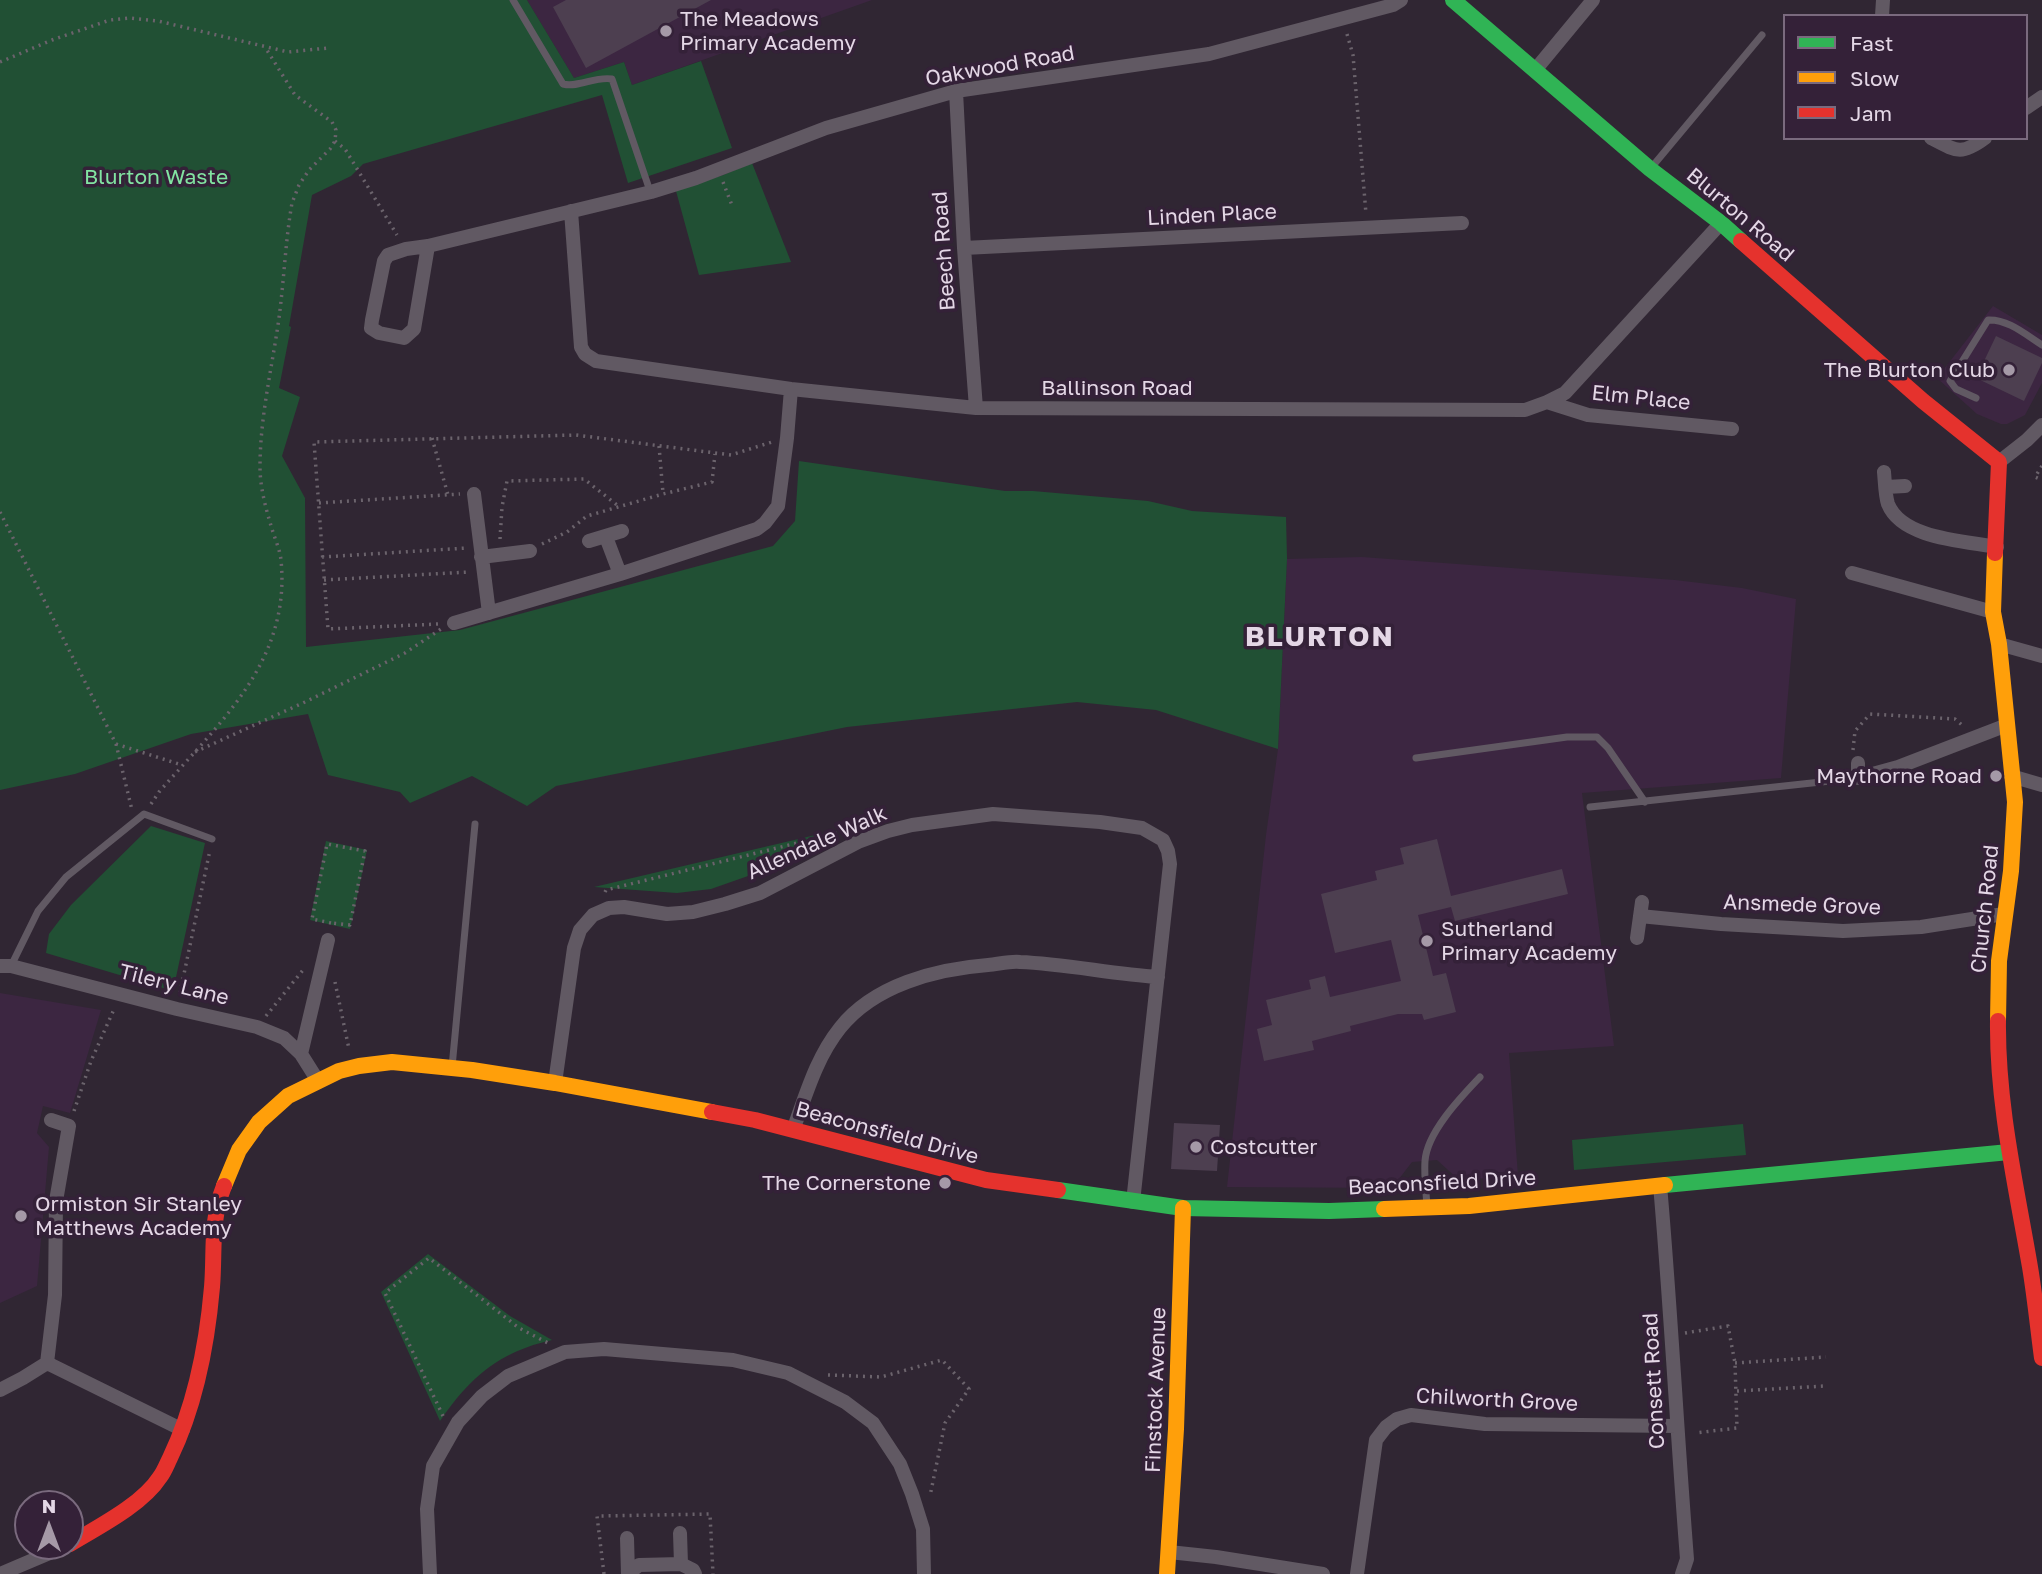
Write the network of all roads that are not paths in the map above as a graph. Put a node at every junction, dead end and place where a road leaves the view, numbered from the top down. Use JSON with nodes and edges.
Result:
{"nodes":[{"id":1,"x":513,"y":0,"type":"edge"},
{"id":2,"x":1401,"y":0,"type":"edge"},
{"id":3,"x":1453,"y":0,"type":"edge"},
{"id":4,"x":1593,"y":0,"type":"edge"},
{"id":5,"x":1762,"y":35,"type":"dead end"},
{"id":6,"x":1536,"y":69,"type":"junction"},
{"id":7,"x":956,"y":91,"type":"junction"},
{"id":8,"x":1935,"y":140,"type":"edge"},
{"id":9,"x":1982,"y":140,"type":"edge"},
{"id":10,"x":1650,"y":169,"type":"junction"},
{"id":11,"x":651,"y":192,"type":"junction"},
{"id":12,"x":572,"y":211,"type":"junction"},
{"id":13,"x":1462,"y":223,"type":"dead end"},
{"id":14,"x":1721,"y":223,"type":"junction"},
{"id":15,"x":428,"y":246,"type":"junction"},
{"id":16,"x":964,"y":248,"type":"junction"},
{"id":17,"x":2042,"y":345,"type":"edge"},
{"id":18,"x":790,"y":389,"type":"junction"},
{"id":19,"x":1976,"y":398,"type":"dead end"},
{"id":20,"x":1547,"y":402,"type":"junction"},
{"id":21,"x":976,"y":408,"type":"junction"},
{"id":22,"x":2042,"y":425,"type":"edge"},
{"id":23,"x":1732,"y":429,"type":"dead end"},
{"id":24,"x":1999,"y":462,"type":"junction"},
{"id":25,"x":1884,"y":471,"type":"dead end"},
{"id":26,"x":1905,"y":486,"type":"dead end"},
{"id":27,"x":1886,"y":488,"type":"junction"},
{"id":28,"x":474,"y":494,"type":"road end"},
{"id":29,"x":622,"y":531,"type":"dead end"},
{"id":30,"x":606,"y":537,"type":"junction"},
{"id":31,"x":589,"y":541,"type":"dead end"},
{"id":32,"x":1997,"y":547,"type":"junction"},
{"id":33,"x":530,"y":551,"type":"road end"},
{"id":34,"x":482,"y":559,"type":"junction"},
{"id":35,"x":1852,"y":573,"type":"dead end"},
{"id":36,"x":620,"y":574,"type":"junction"},
{"id":37,"x":1993,"y":611,"type":"junction"},
{"id":38,"x":489,"y":613,"type":"junction"},
{"id":39,"x":454,"y":623,"type":"road end"},
{"id":40,"x":1999,"y":644,"type":"junction"},
{"id":41,"x":2042,"y":656,"type":"edge"},
{"id":42,"x":2007,"y":725,"type":"junction"},
{"id":43,"x":1416,"y":758,"type":"dead end"},
{"id":44,"x":1858,"y":771,"type":"joint"},
{"id":45,"x":2011,"y":776,"type":"junction"},
{"id":46,"x":2042,"y":785,"type":"edge"},
{"id":47,"x":1645,"y":802,"type":"junction"},
{"id":48,"x":1590,"y":807,"type":"dead end"},
{"id":49,"x":475,"y":824,"type":"dead end"},
{"id":50,"x":212,"y":839,"type":"road end"},
{"id":51,"x":2004,"y":914,"type":"junction"},
{"id":52,"x":1637,"y":938,"type":"dead end"},
{"id":53,"x":328,"y":940,"type":"road end"},
{"id":54,"x":6,"y":966,"type":"edge"},
{"id":55,"x":1158,"y":977,"type":"junction"},
{"id":56,"x":301,"y":1054,"type":"junction"},
{"id":57,"x":452,"y":1068,"type":"junction"},
{"id":58,"x":1480,"y":1077,"type":"dead end"},
{"id":59,"x":318,"y":1081,"type":"junction"},
{"id":60,"x":555,"y":1083,"type":"junction"},
{"id":61,"x":51,"y":1121,"type":"dead end"},
{"id":62,"x":793,"y":1130,"type":"junction"},
{"id":63,"x":2009,"y":1152,"type":"junction"},
{"id":64,"x":1660,"y":1185,"type":"junction"},
{"id":65,"x":1133,"y":1202,"type":"junction"},
{"id":66,"x":1427,"y":1207,"type":"junction"},
{"id":67,"x":1183,"y":1208,"type":"junction"},
{"id":68,"x":2042,"y":1358,"type":"edge"},
{"id":69,"x":47,"y":1363,"type":"junction"},
{"id":70,"x":0,"y":1390,"type":"edge"},
{"id":71,"x":183,"y":1430,"type":"junction"},
{"id":72,"x":1677,"y":1430,"type":"junction"},
{"id":73,"x":680,"y":1533,"type":"dead end"},
{"id":74,"x":84,"y":1536,"type":"edge"},
{"id":75,"x":627,"y":1538,"type":"dead end"},
{"id":76,"x":1169,"y":1552,"type":"junction"},
{"id":77,"x":33,"y":1560,"type":"edge"},
{"id":78,"x":681,"y":1564,"type":"junction"},
{"id":79,"x":0,"y":1574,"type":"edge"},
{"id":80,"x":430,"y":1574,"type":"edge"},
{"id":81,"x":628,"y":1574,"type":"edge"},
{"id":82,"x":695,"y":1574,"type":"edge"},
{"id":83,"x":924,"y":1574,"type":"edge"},
{"id":84,"x":1167,"y":1574,"type":"edge"},
{"id":85,"x":1323,"y":1574,"type":"edge"},
{"id":86,"x":1357,"y":1574,"type":"edge"},
{"id":87,"x":1682,"y":1574,"type":"edge"}],
"edges":[{"from":1,"to":11,"type":"lane"},
{"from":2,"to":7,"type":"street","name":"Oakwood Road"},
{"from":3,"to":6,"type":"street","name":"Blurton Road"},
{"from":4,"to":6,"type":"street"},
{"from":5,"to":10,"type":"lane"},
{"from":6,"to":10,"type":"street","name":"Blurton Road"},
{"from":7,"to":11,"type":"street","name":"Oakwood Road"},
{"from":7,"to":16,"type":"street","name":"Beech Road"},
{"from":8,"to":9,"type":"street"},
{"from":10,"to":14,"type":"street","name":"Blurton Road"},
{"from":11,"to":12,"type":"street","name":"Oakwood Road"},
{"from":12,"to":15,"type":"street","name":"Oakwood Road"},
{"from":12,"to":18,"type":"street","name":"Ballinson Road"},
{"from":13,"to":16,"type":"street","name":"Linden Place"},
{"from":14,"to":20,"type":"street","name":"Ballinson Road"},
{"from":14,"to":24,"type":"street","name":"Blurton Road"},
{"from":15,"to":15,"type":"street","name":"Oakwood Road"},
{"from":16,"to":21,"type":"street","name":"Beech Road"},
{"from":17,"to":19,"type":"lane"},
{"from":18,"to":21,"type":"street","name":"Ballinson Road"},
{"from":18,"to":36,"type":"street"},
{"from":20,"to":21,"type":"street","name":"Ballinson Road"},
{"from":20,"to":23,"type":"street","name":"Elm Place"},
{"from":22,"to":24,"type":"street"},
{"from":24,"to":32,"type":"street","name":"Church Road"},
{"from":25,"to":27,"type":"street"},
{"from":26,"to":27,"type":"street"},
{"from":27,"to":32,"type":"street"},
{"from":28,"to":34,"type":"street"},
{"from":29,"to":30,"type":"street"},
{"from":30,"to":31,"type":"street"},
{"from":30,"to":36,"type":"street"},
{"from":32,"to":37,"type":"street","name":"Church Road"},
{"from":33,"to":34,"type":"street"},
{"from":34,"to":38,"type":"street"},
{"from":35,"to":37,"type":"street"},
{"from":36,"to":38,"type":"street"},
{"from":37,"to":40,"type":"street","name":"Church Road"},
{"from":38,"to":39,"type":"street"},
{"from":40,"to":41,"type":"street"},
{"from":40,"to":42,"type":"street","name":"Church Road"},
{"from":42,"to":44,"type":"street"},
{"from":42,"to":45,"type":"street","name":"Church Road"},
{"from":43,"to":47,"type":"lane"},
{"from":44,"to":47,"type":"lane"},
{"from":45,"to":46,"type":"street"},
{"from":45,"to":51,"type":"street","name":"Church Road"},
{"from":47,"to":48,"type":"lane"},
{"from":49,"to":57,"type":"lane"},
{"from":50,"to":54,"type":"lane"},
{"from":51,"to":52,"type":"street","name":"Ansmede Grove"},
{"from":51,"to":63,"type":"street","name":"Church Road"},
{"from":53,"to":56,"type":"street"},
{"from":54,"to":56,"type":"street","name":"Tilery Lane"},
{"from":55,"to":60,"type":"street","name":"Allendale Walk"},
{"from":55,"to":62,"type":"street"},
{"from":55,"to":65,"type":"street","name":"Allendale Walk"},
{"from":56,"to":59,"type":"street","name":"Tilery Lane"},
{"from":57,"to":59,"type":"street","name":"Beaconsfield Drive"},
{"from":57,"to":60,"type":"street","name":"Beaconsfield Drive"},
{"from":58,"to":66,"type":"lane"},
{"from":59,"to":71,"type":"street","name":"Beaconsfield Drive"},
{"from":60,"to":62,"type":"street","name":"Beaconsfield Drive"},
{"from":61,"to":69,"type":"street"},
{"from":62,"to":65,"type":"street","name":"Beaconsfield Drive"},
{"from":63,"to":64,"type":"street","name":"Beaconsfield Drive"},
{"from":63,"to":68,"type":"street","name":"Church Road"},
{"from":64,"to":66,"type":"street","name":"Beaconsfield Drive"},
{"from":64,"to":72,"type":"street","name":"Consett Road"},
{"from":65,"to":67,"type":"street","name":"Beaconsfield Drive"},
{"from":66,"to":67,"type":"street","name":"Beaconsfield Drive"},
{"from":67,"to":76,"type":"street","name":"Finstock Avenue"},
{"from":69,"to":70,"type":"street"},
{"from":69,"to":71,"type":"street"},
{"from":71,"to":74,"type":"street","name":"Beaconsfield Drive"},
{"from":72,"to":86,"type":"street","name":"Chilworth Grove"},
{"from":72,"to":87,"type":"street","name":"Consett Road"},
{"from":73,"to":78,"type":"street"},
{"from":75,"to":81,"type":"street"},
{"from":76,"to":84,"type":"street","name":"Finstock Avenue"},
{"from":76,"to":85,"type":"street"},
{"from":77,"to":79,"type":"street","name":"Beaconsfield Drive"},
{"from":78,"to":81,"type":"street"},
{"from":78,"to":82,"type":"street"},
{"from":80,"to":83,"type":"street"}]}
